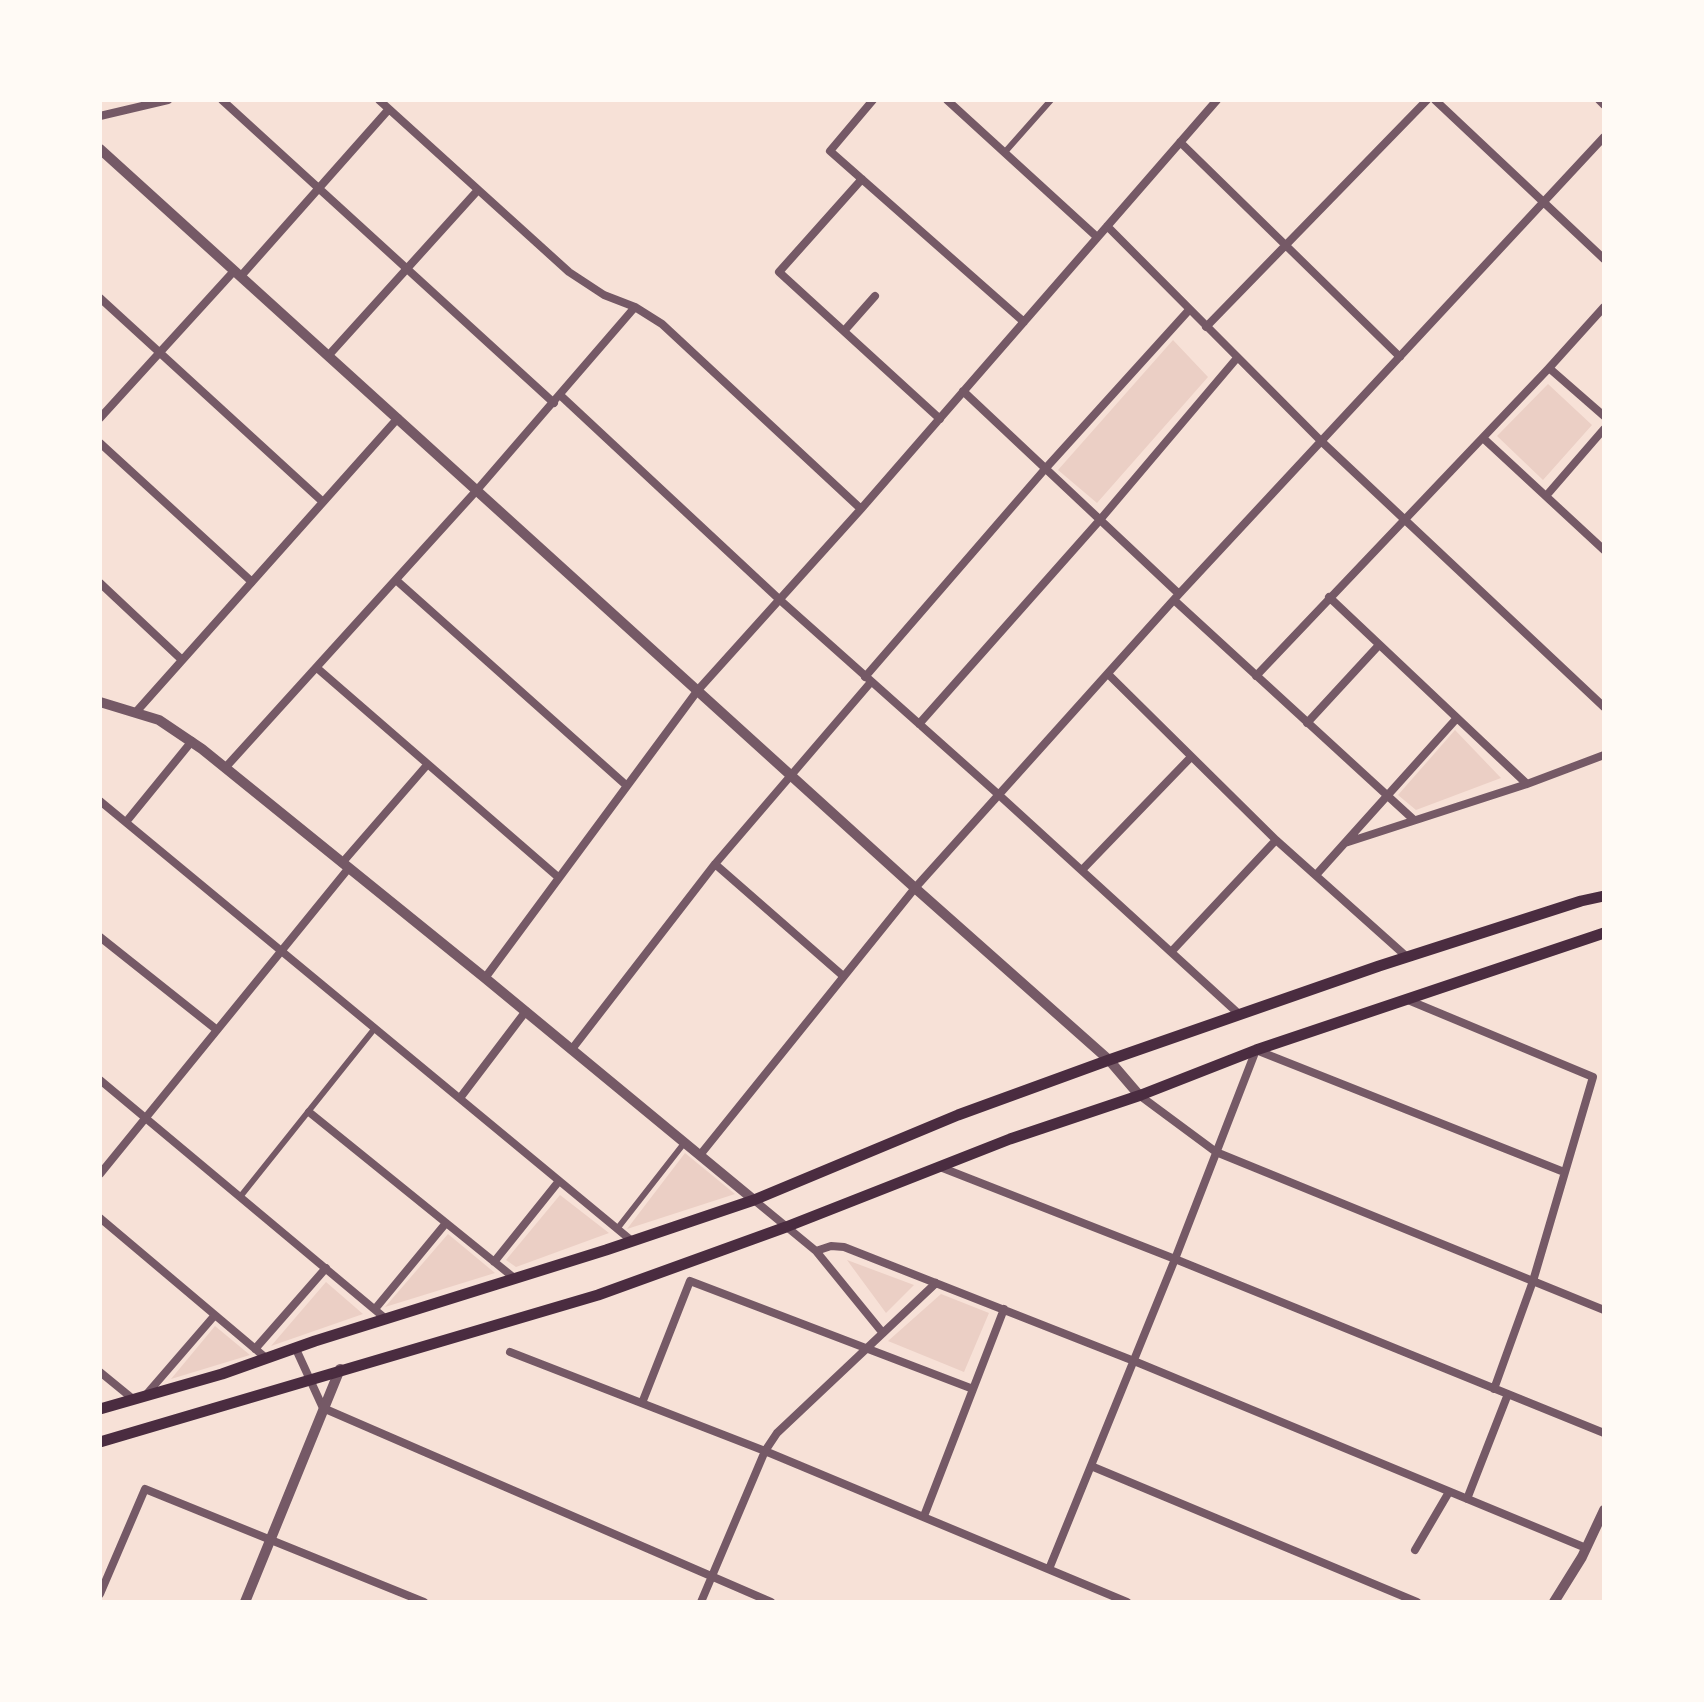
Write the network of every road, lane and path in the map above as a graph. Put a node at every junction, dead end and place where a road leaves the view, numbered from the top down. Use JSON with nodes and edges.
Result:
{"nodes":[{"id":1,"x":168,"y":100,"type":"edge"},
{"id":2,"x":222,"y":100,"type":"edge"},
{"id":3,"x":379,"y":100,"type":"edge"},
{"id":4,"x":873,"y":100,"type":"edge"},
{"id":5,"x":948,"y":100,"type":"edge"},
{"id":6,"x":1051,"y":100,"type":"edge"},
{"id":7,"x":1217,"y":100,"type":"edge"},
{"id":8,"x":1427,"y":100,"type":"edge"},
{"id":9,"x":1435,"y":100,"type":"edge"},
{"id":10,"x":1599,"y":100,"type":"edge"},
{"id":11,"x":1604,"y":105,"type":"edge"},
{"id":12,"x":389,"y":109,"type":"junction"},
{"id":13,"x":100,"y":116,"type":"edge"},
{"id":14,"x":1604,"y":137,"type":"edge"},
{"id":15,"x":1180,"y":142,"type":"junction"},
{"id":16,"x":100,"y":149,"type":"edge"},
{"id":17,"x":1005,"y":152,"type":"junction"},
{"id":18,"x":862,"y":179,"type":"junction"},
{"id":19,"x":318,"y":188,"type":"junction"},
{"id":20,"x":478,"y":190,"type":"junction"},
{"id":21,"x":1543,"y":202,"type":"junction"},
{"id":22,"x":1107,"y":226,"type":"junction"},
{"id":23,"x":1097,"y":237,"type":"junction"},
{"id":24,"x":1286,"y":246,"type":"junction"},
{"id":25,"x":1604,"y":259,"type":"edge"},
{"id":26,"x":407,"y":269,"type":"junction"},
{"id":27,"x":238,"y":273,"type":"junction"},
{"id":28,"x":875,"y":296,"type":"dead end"},
{"id":29,"x":100,"y":298,"type":"edge"},
{"id":30,"x":635,"y":307,"type":"junction"},
{"id":31,"x":1604,"y":307,"type":"edge"},
{"id":32,"x":1189,"y":310,"type":"junction"},
{"id":33,"x":1024,"y":322,"type":"junction"},
{"id":34,"x":1206,"y":327,"type":"junction"},
{"id":35,"x":844,"y":331,"type":"junction"},
{"id":36,"x":160,"y":353,"type":"junction"},
{"id":37,"x":328,"y":356,"type":"junction"},
{"id":38,"x":1400,"y":357,"type":"junction"},
{"id":39,"x":1237,"y":358,"type":"junction"},
{"id":40,"x":1549,"y":368,"type":"junction"},
{"id":41,"x":963,"y":391,"type":"junction"},
{"id":42,"x":557,"y":399,"type":"junction"},
{"id":43,"x":1604,"y":416,"type":"edge"},
{"id":44,"x":100,"y":418,"type":"edge"},
{"id":45,"x":398,"y":418,"type":"junction"},
{"id":46,"x":940,"y":419,"type":"junction"},
{"id":47,"x":1604,"y":429,"type":"edge"},
{"id":48,"x":1483,"y":438,"type":"junction"},
{"id":49,"x":1321,"y":441,"type":"junction"},
{"id":50,"x":100,"y":443,"type":"edge"},
{"id":51,"x":1045,"y":469,"type":"junction"},
{"id":52,"x":477,"y":490,"type":"junction"},
{"id":53,"x":1546,"y":496,"type":"junction"},
{"id":54,"x":323,"y":502,"type":"junction"},
{"id":55,"x":861,"y":509,"type":"junction"},
{"id":56,"x":1404,"y":520,"type":"junction"},
{"id":57,"x":1099,"y":521,"type":"junction"},
{"id":58,"x":1604,"y":550,"type":"edge"},
{"id":59,"x":396,"y":580,"type":"junction"},
{"id":60,"x":252,"y":582,"type":"junction"},
{"id":61,"x":100,"y":583,"type":"edge"},
{"id":62,"x":1176,"y":597,"type":"junction"},
{"id":63,"x":1329,"y":597,"type":"junction"},
{"id":64,"x":780,"y":600,"type":"junction"},
{"id":65,"x":1379,"y":645,"type":"junction"},
{"id":66,"x":181,"y":659,"type":"junction"},
{"id":67,"x":317,"y":668,"type":"junction"},
{"id":68,"x":1108,"y":674,"type":"junction"},
{"id":69,"x":1256,"y":676,"type":"junction"},
{"id":70,"x":868,"y":680,"type":"junction"},
{"id":71,"x":698,"y":690,"type":"junction"},
{"id":72,"x":100,"y":702,"type":"edge"},
{"id":73,"x":1604,"y":707,"type":"edge"},
{"id":74,"x":136,"y":712,"type":"junction"},
{"id":75,"x":1457,"y":718,"type":"junction"},
{"id":76,"x":1307,"y":723,"type":"junction"},
{"id":77,"x":919,"y":724,"type":"junction"},
{"id":78,"x":192,"y":741,"type":"junction"},
{"id":79,"x":1604,"y":755,"type":"edge"},
{"id":80,"x":1191,"y":757,"type":"junction"},
{"id":81,"x":427,"y":765,"type":"junction"},
{"id":82,"x":225,"y":768,"type":"junction"},
{"id":83,"x":790,"y":774,"type":"junction"},
{"id":84,"x":1527,"y":784,"type":"junction"},
{"id":85,"x":627,"y":786,"type":"junction"},
{"id":86,"x":999,"y":795,"type":"junction"},
{"id":87,"x":1387,"y":796,"type":"junction"},
{"id":88,"x":100,"y":801,"type":"edge"},
{"id":89,"x":1414,"y":820,"type":"junction"},
{"id":90,"x":126,"y":822,"type":"junction"},
{"id":91,"x":1276,"y":840,"type":"junction"},
{"id":92,"x":1345,"y":843,"type":"junction"},
{"id":93,"x":715,"y":864,"type":"junction"},
{"id":94,"x":345,"y":866,"type":"junction"},
{"id":95,"x":1082,"y":870,"type":"junction"},
{"id":96,"x":1316,"y":875,"type":"junction"},
{"id":97,"x":558,"y":877,"type":"junction"},
{"id":98,"x":915,"y":888,"type":"junction"},
{"id":99,"x":1604,"y":896,"type":"edge"},
{"id":100,"x":1604,"y":933,"type":"edge"},
{"id":101,"x":100,"y":937,"type":"edge"},
{"id":102,"x":281,"y":951,"type":"junction"},
{"id":103,"x":1172,"y":951,"type":"junction"},
{"id":104,"x":1407,"y":957,"type":"junction"},
{"id":105,"x":842,"y":975,"type":"junction"},
{"id":106,"x":485,"y":978,"type":"junction"},
{"id":107,"x":1407,"y":999,"type":"junction"},
{"id":108,"x":526,"y":1011,"type":"junction"},
{"id":109,"x":1240,"y":1015,"type":"junction"},
{"id":110,"x":375,"y":1028,"type":"junction"},
{"id":111,"x":217,"y":1030,"type":"junction"},
{"id":112,"x":572,"y":1049,"type":"junction"},
{"id":113,"x":1256,"y":1050,"type":"junction"},
{"id":114,"x":1109,"y":1060,"type":"junction"},
{"id":115,"x":100,"y":1080,"type":"edge"},
{"id":116,"x":1139,"y":1095,"type":"junction"},
{"id":117,"x":460,"y":1098,"type":"junction"},
{"id":118,"x":309,"y":1112,"type":"junction"},
{"id":119,"x":145,"y":1118,"type":"junction"},
{"id":120,"x":685,"y":1142,"type":"junction"},
{"id":121,"x":1216,"y":1152,"type":"junction"},
{"id":122,"x":700,"y":1155,"type":"junction"},
{"id":123,"x":939,"y":1166,"type":"junction"},
{"id":124,"x":1564,"y":1172,"type":"junction"},
{"id":125,"x":100,"y":1174,"type":"edge"},
{"id":126,"x":559,"y":1181,"type":"junction"},
{"id":127,"x":240,"y":1197,"type":"junction"},
{"id":128,"x":754,"y":1200,"type":"junction"},
{"id":129,"x":100,"y":1218,"type":"edge"},
{"id":130,"x":446,"y":1223,"type":"junction"},
{"id":131,"x":786,"y":1227,"type":"junction"},
{"id":132,"x":617,"y":1229,"type":"junction"},
{"id":133,"x":632,"y":1241,"type":"junction"},
{"id":134,"x":816,"y":1251,"type":"junction"},
{"id":135,"x":1175,"y":1259,"type":"junction"},
{"id":136,"x":494,"y":1262,"type":"junction"},
{"id":137,"x":326,"y":1268,"type":"junction"},
{"id":138,"x":513,"y":1277,"type":"junction"},
{"id":139,"x":1533,"y":1281,"type":"junction"},
{"id":140,"x":936,"y":1283,"type":"junction"},
{"id":141,"x":375,"y":1309,"type":"junction"},
{"id":142,"x":1004,"y":1309,"type":"junction"},
{"id":143,"x":1604,"y":1310,"type":"edge"},
{"id":144,"x":215,"y":1315,"type":"junction"},
{"id":145,"x":386,"y":1319,"type":"junction"},
{"id":146,"x":882,"y":1332,"type":"junction"},
{"id":147,"x":295,"y":1347,"type":"junction"},
{"id":148,"x":865,"y":1348,"type":"junction"},
{"id":149,"x":255,"y":1349,"type":"junction"},
{"id":150,"x":510,"y":1352,"type":"dead end"},
{"id":151,"x":266,"y":1358,"type":"junction"},
{"id":152,"x":1134,"y":1361,"type":"junction"},
{"id":153,"x":340,"y":1369,"type":"junction"},
{"id":154,"x":100,"y":1372,"type":"edge"},
{"id":155,"x":309,"y":1378,"type":"junction"},
{"id":156,"x":973,"y":1389,"type":"junction"},
{"id":157,"x":1494,"y":1389,"type":"junction"},
{"id":158,"x":1508,"y":1394,"type":"junction"},
{"id":159,"x":145,"y":1396,"type":"junction"},
{"id":160,"x":133,"y":1399,"type":"junction"},
{"id":161,"x":642,"y":1403,"type":"junction"},
{"id":162,"x":323,"y":1408,"type":"junction"},
{"id":163,"x":100,"y":1409,"type":"edge"},
{"id":164,"x":1604,"y":1433,"type":"edge"},
{"id":165,"x":100,"y":1442,"type":"edge"},
{"id":166,"x":765,"y":1451,"type":"junction"},
{"id":167,"x":1091,"y":1466,"type":"junction"},
{"id":168,"x":1449,"y":1492,"type":"junction"},
{"id":169,"x":1467,"y":1499,"type":"junction"},
{"id":170,"x":1604,"y":1510,"type":"edge"},
{"id":171,"x":924,"y":1516,"type":"junction"},
{"id":172,"x":270,"y":1538,"type":"junction"},
{"id":173,"x":1586,"y":1548,"type":"junction"},
{"id":174,"x":1415,"y":1550,"type":"dead end"},
{"id":175,"x":1049,"y":1569,"type":"junction"},
{"id":176,"x":712,"y":1577,"type":"junction"},
{"id":177,"x":100,"y":1594,"type":"edge"},
{"id":178,"x":1124,"y":1601,"type":"edge"},
{"id":179,"x":245,"y":1602,"type":"edge"},
{"id":180,"x":424,"y":1602,"type":"edge"},
{"id":181,"x":701,"y":1602,"type":"edge"},
{"id":182,"x":771,"y":1602,"type":"edge"},
{"id":183,"x":1417,"y":1602,"type":"edge"},
{"id":184,"x":1554,"y":1602,"type":"edge"}],
"edges":[{"from":1,"to":13,"type":"street"},
{"from":2,"to":19,"type":"street"},
{"from":3,"to":12,"type":"street"},
{"from":4,"to":18,"type":"street"},
{"from":5,"to":17,"type":"street"},
{"from":6,"to":17,"type":"street"},
{"from":7,"to":15,"type":"street"},
{"from":8,"to":24,"type":"street"},
{"from":9,"to":21,"type":"street"},
{"from":10,"to":11,"type":"street"},
{"from":12,"to":19,"type":"street"},
{"from":12,"to":20,"type":"street"},
{"from":14,"to":21,"type":"street"},
{"from":15,"to":22,"type":"street"},
{"from":15,"to":24,"type":"street"},
{"from":16,"to":27,"type":"street"},
{"from":17,"to":23,"type":"street"},
{"from":18,"to":33,"type":"street"},
{"from":18,"to":35,"type":"street"},
{"from":19,"to":26,"type":"street"},
{"from":19,"to":27,"type":"street"},
{"from":20,"to":26,"type":"street"},
{"from":20,"to":30,"type":"street"},
{"from":21,"to":25,"type":"street"},
{"from":21,"to":38,"type":"street"},
{"from":22,"to":23,"type":"street"},
{"from":22,"to":32,"type":"street"},
{"from":23,"to":33,"type":"street"},
{"from":24,"to":34,"type":"street"},
{"from":24,"to":38,"type":"street"},
{"from":26,"to":37,"type":"street"},
{"from":26,"to":42,"type":"street"},
{"from":27,"to":36,"type":"street"},
{"from":27,"to":37,"type":"street"},
{"from":28,"to":35,"type":"street"},
{"from":29,"to":36,"type":"street"},
{"from":30,"to":42,"type":"street"},
{"from":30,"to":55,"type":"street"},
{"from":31,"to":40,"type":"street"},
{"from":32,"to":34,"type":"street"},
{"from":32,"to":51,"type":"street"},
{"from":33,"to":41,"type":"street"},
{"from":34,"to":39,"type":"street"},
{"from":35,"to":46,"type":"street"},
{"from":36,"to":44,"type":"street"},
{"from":36,"to":54,"type":"street"},
{"from":37,"to":45,"type":"street"},
{"from":38,"to":49,"type":"street"},
{"from":39,"to":49,"type":"street"},
{"from":39,"to":57,"type":"street"},
{"from":40,"to":43,"type":"street"},
{"from":40,"to":48,"type":"street"},
{"from":41,"to":46,"type":"street"},
{"from":41,"to":51,"type":"street"},
{"from":42,"to":52,"type":"street"},
{"from":42,"to":64,"type":"street"},
{"from":45,"to":52,"type":"street"},
{"from":45,"to":54,"type":"street"},
{"from":46,"to":55,"type":"street"},
{"from":47,"to":53,"type":"street"},
{"from":48,"to":53,"type":"street"},
{"from":48,"to":56,"type":"street"},
{"from":49,"to":56,"type":"street"},
{"from":49,"to":62,"type":"street"},
{"from":50,"to":60,"type":"street"},
{"from":51,"to":57,"type":"street"},
{"from":51,"to":70,"type":"street"},
{"from":52,"to":59,"type":"street"},
{"from":52,"to":71,"type":"street"},
{"from":53,"to":58,"type":"street"},
{"from":54,"to":60,"type":"street"},
{"from":55,"to":64,"type":"street"},
{"from":56,"to":63,"type":"street"},
{"from":56,"to":73,"type":"street"},
{"from":57,"to":62,"type":"street"},
{"from":57,"to":77,"type":"street"},
{"from":59,"to":67,"type":"street"},
{"from":59,"to":85,"type":"street"},
{"from":60,"to":66,"type":"street"},
{"from":61,"to":66,"type":"street"},
{"from":62,"to":68,"type":"street"},
{"from":62,"to":69,"type":"street"},
{"from":63,"to":65,"type":"street"},
{"from":63,"to":69,"type":"street"},
{"from":64,"to":70,"type":"street"},
{"from":64,"to":71,"type":"street"},
{"from":65,"to":75,"type":"street"},
{"from":65,"to":76,"type":"street"},
{"from":66,"to":74,"type":"street"},
{"from":67,"to":81,"type":"street"},
{"from":67,"to":82,"type":"street"},
{"from":68,"to":80,"type":"street"},
{"from":68,"to":86,"type":"street"},
{"from":69,"to":76,"type":"street"},
{"from":70,"to":77,"type":"street"},
{"from":70,"to":83,"type":"street"},
{"from":71,"to":83,"type":"street"},
{"from":71,"to":85,"type":"street"},
{"from":72,"to":74,"type":"street"},
{"from":74,"to":78,"type":"street"},
{"from":75,"to":84,"type":"street"},
{"from":75,"to":87,"type":"street"},
{"from":76,"to":87,"type":"street"},
{"from":77,"to":86,"type":"street"},
{"from":78,"to":82,"type":"street"},
{"from":78,"to":90,"type":"street"},
{"from":79,"to":84,"type":"street"},
{"from":80,"to":91,"type":"street"},
{"from":80,"to":95,"type":"street"},
{"from":81,"to":94,"type":"street"},
{"from":81,"to":97,"type":"street"},
{"from":82,"to":94,"type":"street"},
{"from":83,"to":93,"type":"street"},
{"from":83,"to":98,"type":"street"},
{"from":84,"to":89,"type":"street"},
{"from":85,"to":97,"type":"street"},
{"from":86,"to":95,"type":"street"},
{"from":86,"to":98,"type":"street"},
{"from":87,"to":89,"type":"street"},
{"from":87,"to":92,"type":"street"},
{"from":88,"to":90,"type":"street"},
{"from":89,"to":92,"type":"street"},
{"from":90,"to":102,"type":"street"},
{"from":91,"to":96,"type":"street"},
{"from":91,"to":103,"type":"street"},
{"from":92,"to":96,"type":"street"},
{"from":93,"to":105,"type":"street"},
{"from":93,"to":112,"type":"street"},
{"from":94,"to":102,"type":"street"},
{"from":94,"to":106,"type":"street"},
{"from":95,"to":103,"type":"street"},
{"from":96,"to":104,"type":"street"},
{"from":97,"to":106,"type":"street"},
{"from":98,"to":105,"type":"street"},
{"from":98,"to":114,"type":"street"},
{"from":99,"to":104,"type":"main road"},
{"from":100,"to":107,"type":"main road"},
{"from":101,"to":111,"type":"street"},
{"from":102,"to":110,"type":"street"},
{"from":102,"to":111,"type":"street"},
{"from":103,"to":109,"type":"street"},
{"from":104,"to":109,"type":"main road"},
{"from":105,"to":122,"type":"street"},
{"from":106,"to":108,"type":"street"},
{"from":107,"to":113,"type":"main road"},
{"from":107,"to":124,"type":"street"},
{"from":108,"to":112,"type":"street"},
{"from":108,"to":117,"type":"street"},
{"from":109,"to":114,"type":"main road"},
{"from":110,"to":117,"type":"street"},
{"from":110,"to":118,"type":"street"},
{"from":111,"to":119,"type":"street"},
{"from":112,"to":120,"type":"street"},
{"from":113,"to":116,"type":"main road"},
{"from":113,"to":121,"type":"street"},
{"from":113,"to":124,"type":"street"},
{"from":114,"to":116,"type":"street"},
{"from":114,"to":128,"type":"main road"},
{"from":115,"to":119,"type":"street"},
{"from":116,"to":121,"type":"street"},
{"from":116,"to":123,"type":"main road"},
{"from":117,"to":126,"type":"street"},
{"from":118,"to":127,"type":"street"},
{"from":118,"to":130,"type":"street"},
{"from":119,"to":125,"type":"street"},
{"from":119,"to":127,"type":"street"},
{"from":120,"to":122,"type":"street"},
{"from":120,"to":132,"type":"street"},
{"from":121,"to":135,"type":"street"},
{"from":121,"to":139,"type":"street"},
{"from":122,"to":128,"type":"street"},
{"from":123,"to":131,"type":"main road"},
{"from":123,"to":135,"type":"street"},
{"from":124,"to":139,"type":"street"},
{"from":126,"to":132,"type":"street"},
{"from":126,"to":136,"type":"street"},
{"from":127,"to":137,"type":"street"},
{"from":128,"to":131,"type":"street"},
{"from":128,"to":133,"type":"main road"},
{"from":129,"to":144,"type":"street"},
{"from":130,"to":136,"type":"street"},
{"from":130,"to":141,"type":"street"},
{"from":131,"to":134,"type":"street"},
{"from":131,"to":153,"type":"main road"},
{"from":132,"to":133,"type":"street"},
{"from":133,"to":138,"type":"main road"},
{"from":134,"to":140,"type":"street"},
{"from":134,"to":146,"type":"street"},
{"from":135,"to":152,"type":"street"},
{"from":135,"to":157,"type":"street"},
{"from":136,"to":138,"type":"street"},
{"from":137,"to":141,"type":"street"},
{"from":137,"to":149,"type":"street"},
{"from":138,"to":145,"type":"main road"},
{"from":139,"to":143,"type":"street"},
{"from":139,"to":157,"type":"street"},
{"from":140,"to":142,"type":"street"},
{"from":140,"to":146,"type":"street"},
{"from":141,"to":145,"type":"street"},
{"from":142,"to":152,"type":"street"},
{"from":142,"to":156,"type":"street"},
{"from":144,"to":149,"type":"street"},
{"from":144,"to":159,"type":"street"},
{"from":145,"to":147,"type":"main road"},
{"from":146,"to":148,"type":"street"},
{"from":147,"to":151,"type":"main road"},
{"from":147,"to":155,"type":"street"},
{"from":148,"to":156,"type":"street"},
{"from":148,"to":161,"type":"street"},
{"from":148,"to":166,"type":"street"},
{"from":149,"to":151,"type":"street"},
{"from":150,"to":161,"type":"street"},
{"from":151,"to":159,"type":"main road"},
{"from":152,"to":167,"type":"street"},
{"from":152,"to":168,"type":"street"},
{"from":153,"to":155,"type":"main road"},
{"from":153,"to":162,"type":"street"},
{"from":154,"to":160,"type":"street"},
{"from":155,"to":162,"type":"street"},
{"from":155,"to":165,"type":"main road"},
{"from":156,"to":171,"type":"street"},
{"from":157,"to":158,"type":"street"},
{"from":158,"to":164,"type":"street"},
{"from":158,"to":169,"type":"street"},
{"from":159,"to":160,"type":"main road"},
{"from":160,"to":163,"type":"main road"},
{"from":161,"to":166,"type":"street"},
{"from":162,"to":172,"type":"street"},
{"from":162,"to":176,"type":"street"},
{"from":166,"to":171,"type":"street"},
{"from":166,"to":176,"type":"street"},
{"from":167,"to":175,"type":"street"},
{"from":167,"to":183,"type":"street"},
{"from":168,"to":169,"type":"street"},
{"from":168,"to":174,"type":"street"},
{"from":169,"to":173,"type":"street"},
{"from":170,"to":173,"type":"street"},
{"from":171,"to":175,"type":"street"},
{"from":172,"to":177,"type":"street"},
{"from":172,"to":179,"type":"street"},
{"from":172,"to":180,"type":"street"},
{"from":173,"to":184,"type":"street"},
{"from":175,"to":178,"type":"street"},
{"from":176,"to":181,"type":"street"},
{"from":176,"to":182,"type":"street"}]}
